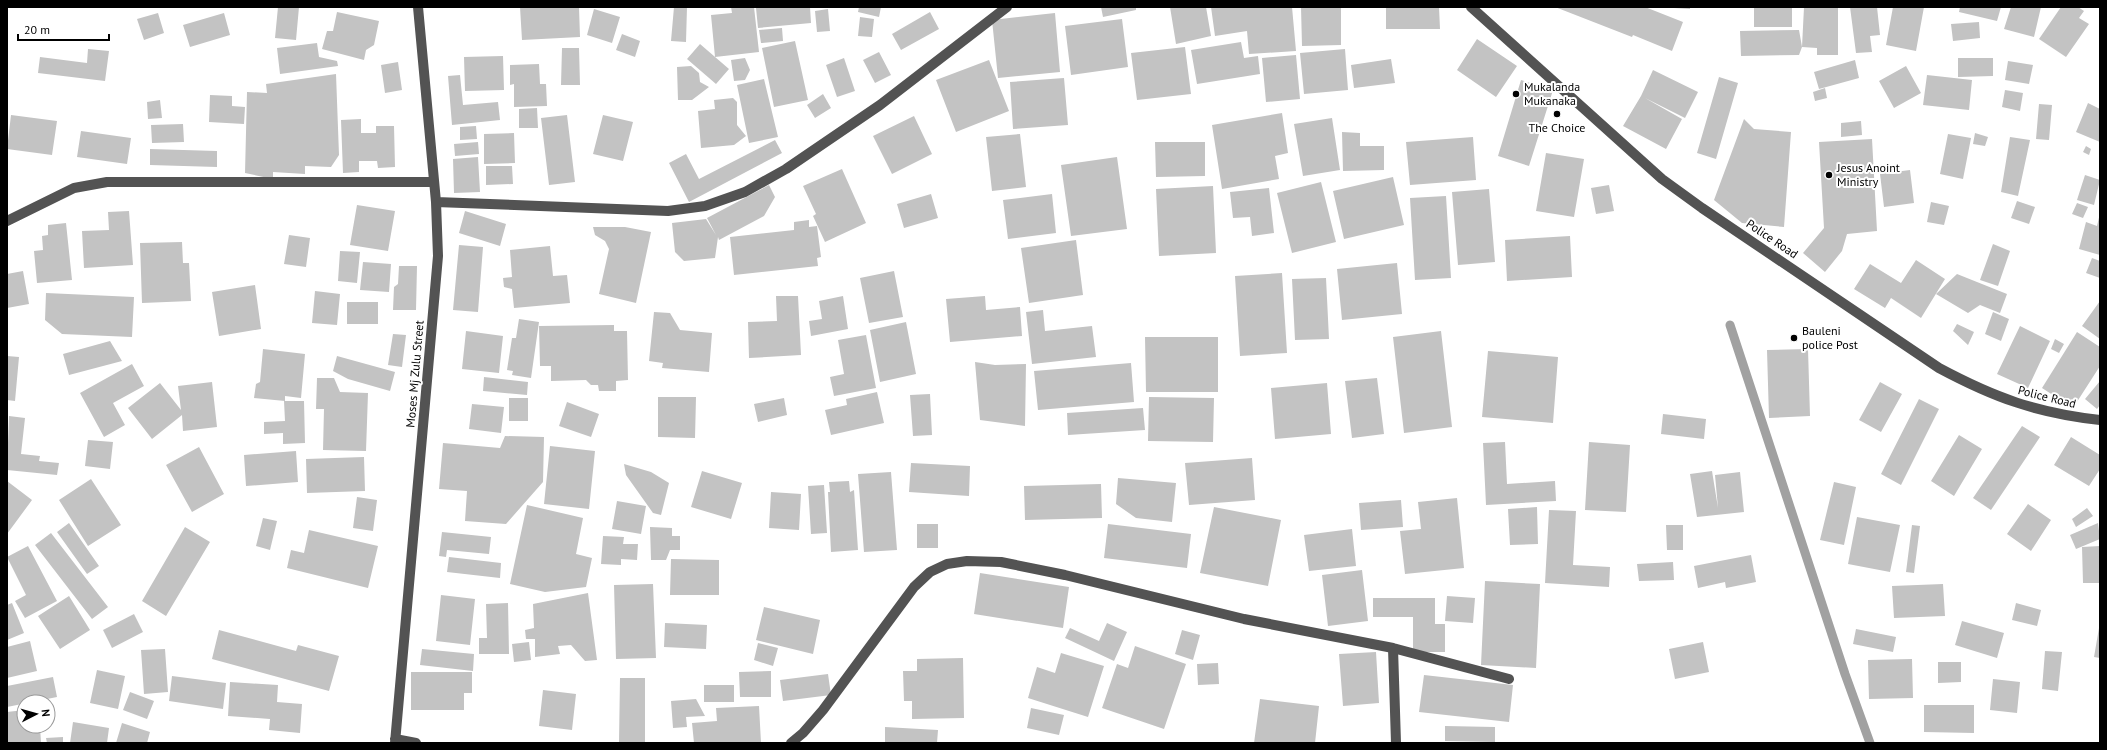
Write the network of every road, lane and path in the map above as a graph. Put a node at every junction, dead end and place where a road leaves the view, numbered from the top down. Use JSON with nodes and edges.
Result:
{"nodes":[{"id":1,"x":418,"y":7,"type":"edge"},
{"id":2,"x":1007,"y":7,"type":"edge"},
{"id":3,"x":1471,"y":7,"type":"edge"},
{"id":4,"x":1487,"y":7,"type":"edge"},
{"id":5,"x":1484,"y":17,"type":"junction"},
{"id":6,"x":434,"y":182,"type":"junction"},
{"id":7,"x":436,"y":202,"type":"junction"},
{"id":8,"x":7,"y":221,"type":"edge"},
{"id":9,"x":2100,"y":420,"type":"edge"},
{"id":10,"x":1393,"y":648,"type":"junction"},
{"id":11,"x":1509,"y":679,"type":"dead end"},
{"id":12,"x":395,"y":741,"type":"edge"},
{"id":13,"x":416,"y":743,"type":"edge"},
{"id":14,"x":791,"y":743,"type":"edge"},
{"id":15,"x":1396,"y":743,"type":"edge"}],
"edges":[{"from":1,"to":6,"type":"street","name":"Moses Mj Zulu Street"},
{"from":2,"to":7,"type":"street"},
{"from":3,"to":5,"type":"street","name":"Police Road"},
{"from":4,"to":5,"type":"street"},
{"from":5,"to":9,"type":"street","name":"Police Road"},
{"from":6,"to":7,"type":"street","name":"Moses Mj Zulu Street"},
{"from":6,"to":8,"type":"street"},
{"from":7,"to":12,"type":"street","name":"Moses Mj Zulu Street"},
{"from":10,"to":11,"type":"street"},
{"from":10,"to":14,"type":"street"},
{"from":10,"to":15,"type":"street"},
{"from":12,"to":13,"type":"street"}]}
